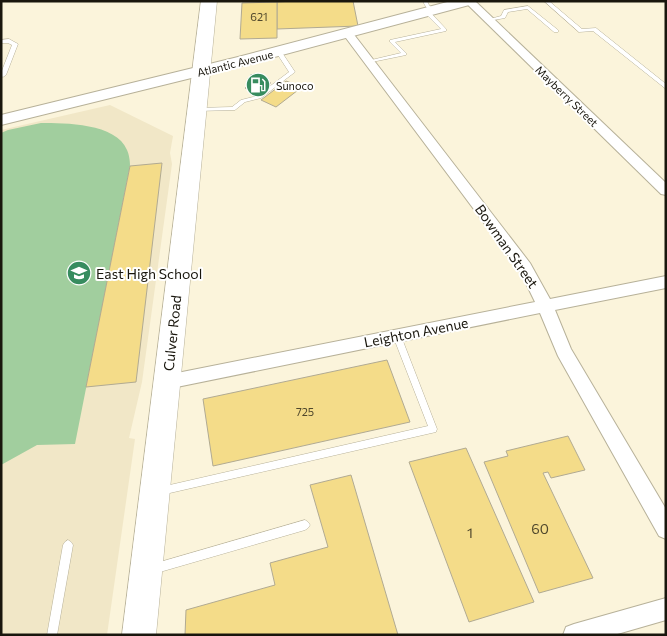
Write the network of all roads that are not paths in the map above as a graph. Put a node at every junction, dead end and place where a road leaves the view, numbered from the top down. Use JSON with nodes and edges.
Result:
{"nodes":[{"id":1,"x":209,"y":1,"type":"edge"},
{"id":2,"x":469,"y":1,"type":"edge"},
{"id":3,"x":521,"y":1,"type":"edge"},
{"id":4,"x":546,"y":1,"type":"edge"},
{"id":5,"x":528,"y":7,"type":"junction"},
{"id":6,"x":428,"y":8,"type":"edge"},
{"id":7,"x":488,"y":20,"type":"junction"},
{"id":8,"x":556,"y":31,"type":"dead end"},
{"id":9,"x":348,"y":34,"type":"junction"},
{"id":10,"x":1,"y":42,"type":"edge"},
{"id":11,"x":279,"y":52,"type":"junction"},
{"id":12,"x":369,"y":62,"type":"junction"},
{"id":13,"x":202,"y":72,"type":"junction"},
{"id":14,"x":3,"y":75,"type":"dead end"},
{"id":15,"x":666,"y":87,"type":"edge"},
{"id":16,"x":197,"y":110,"type":"junction"},
{"id":17,"x":1,"y":120,"type":"edge"},
{"id":18,"x":666,"y":191,"type":"edge"},
{"id":19,"x":666,"y":282,"type":"edge"},
{"id":20,"x":545,"y":306,"type":"junction"},
{"id":21,"x":397,"y":336,"type":"junction"},
{"id":22,"x":167,"y":382,"type":"junction"},
{"id":23,"x":154,"y":493,"type":"junction"},
{"id":24,"x":305,"y":525,"type":"dead end"},
{"id":25,"x":666,"y":529,"type":"edge"},
{"id":26,"x":68,"y":545,"type":"dead end"},
{"id":27,"x":147,"y":571,"type":"junction"},
{"id":28,"x":666,"y":609,"type":"edge"},
{"id":29,"x":52,"y":635,"type":"edge"},
{"id":30,"x":140,"y":635,"type":"edge"},
{"id":31,"x":574,"y":635,"type":"edge"}],
"edges":[{"from":1,"to":13,"type":"main road","name":"Culver Road"},
{"from":2,"to":6,"type":"main road","name":"Atlantic Avenue"},
{"from":2,"to":7,"type":"street","name":"Mayberry Street"},
{"from":3,"to":5,"type":"lane"},
{"from":4,"to":15,"type":"lane"},
{"from":5,"to":7,"type":"lane"},
{"from":5,"to":8,"type":"lane"},
{"from":6,"to":9,"type":"main road","name":"Atlantic Avenue"},
{"from":6,"to":12,"type":"lane"},
{"from":7,"to":18,"type":"street","name":"Mayberry Street"},
{"from":9,"to":11,"type":"main road","name":"Atlantic Avenue"},
{"from":9,"to":12,"type":"street","name":"Bowman Street"},
{"from":10,"to":14,"type":"lane"},
{"from":11,"to":13,"type":"main road","name":"Atlantic Avenue"},
{"from":11,"to":16,"type":"lane"},
{"from":12,"to":20,"type":"street","name":"Bowman Street"},
{"from":13,"to":16,"type":"main road","name":"Culver Road"},
{"from":13,"to":17,"type":"main road","name":"Atlantic Avenue"},
{"from":16,"to":22,"type":"main road","name":"Culver Road"},
{"from":19,"to":20,"type":"street","name":"Leighton Avenue"},
{"from":20,"to":21,"type":"street","name":"Leighton Avenue"},
{"from":20,"to":25,"type":"street","name":"Bowman Street"},
{"from":21,"to":22,"type":"street","name":"Leighton Avenue"},
{"from":21,"to":23,"type":"lane"},
{"from":22,"to":23,"type":"main road","name":"Culver Road"},
{"from":23,"to":27,"type":"main road","name":"Culver Road"},
{"from":24,"to":27,"type":"lane"},
{"from":26,"to":29,"type":"lane"},
{"from":27,"to":30,"type":"main road","name":"Culver Road"},
{"from":28,"to":31,"type":"street"}]}
